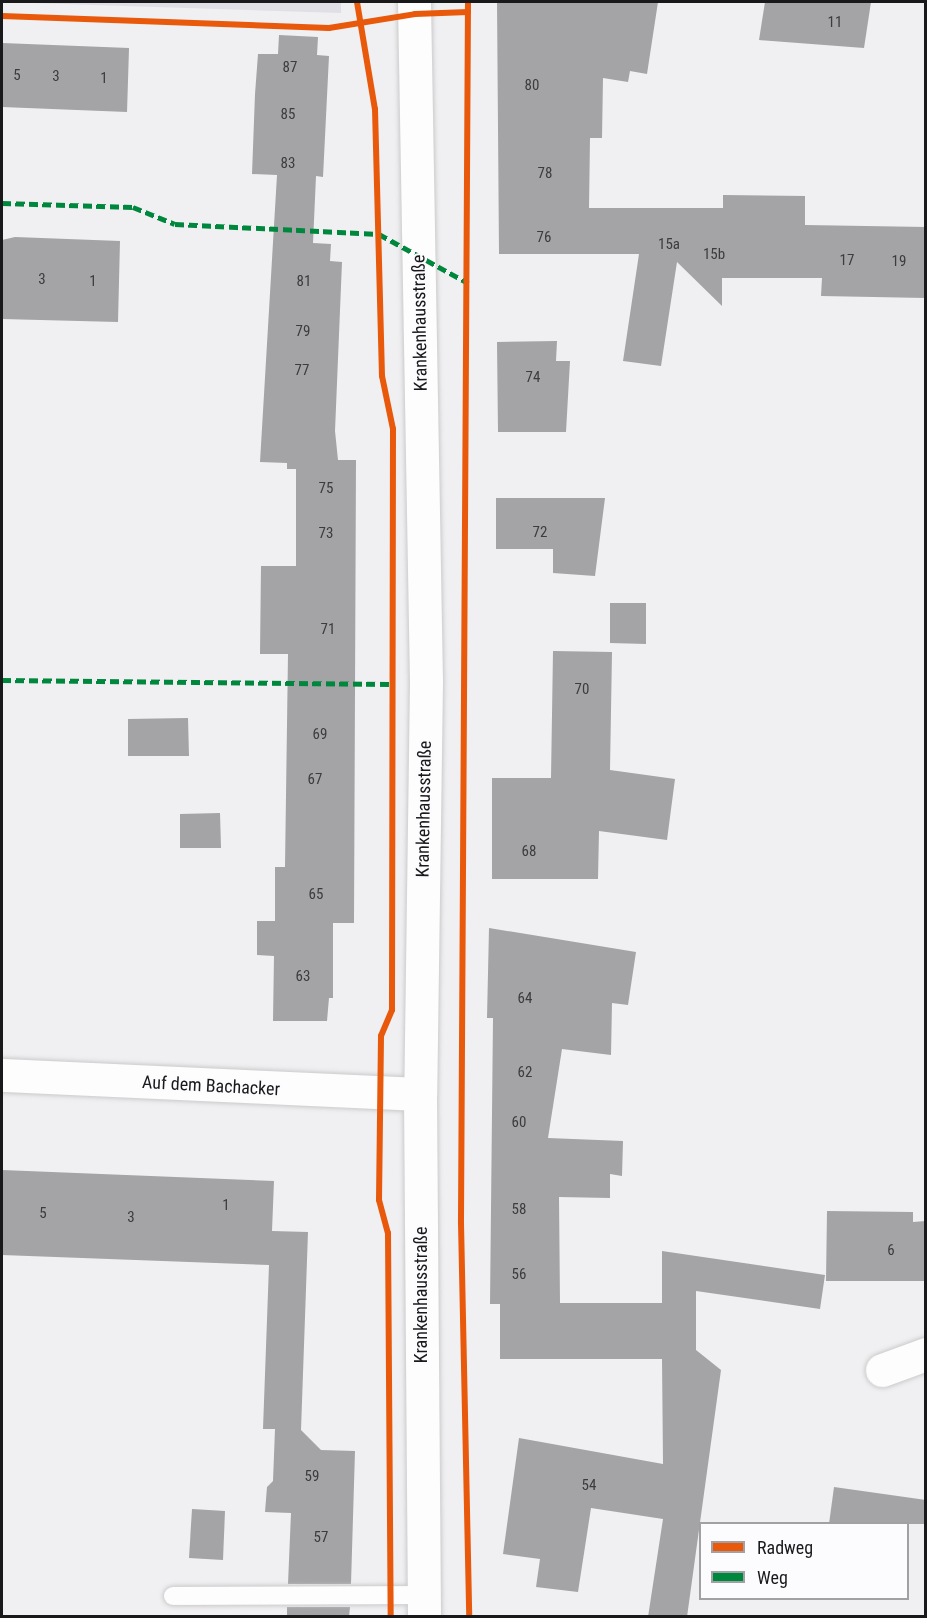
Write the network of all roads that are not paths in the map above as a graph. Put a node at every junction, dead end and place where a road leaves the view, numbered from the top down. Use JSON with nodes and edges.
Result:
{"nodes":[{"id":1,"x":414,"y":2,"type":"edge"},
{"id":2,"x":2,"y":1075,"type":"edge"},
{"id":3,"x":420,"y":1094,"type":"junction"},
{"id":4,"x":926,"y":1354,"type":"edge"},
{"id":5,"x":882,"y":1370,"type":"dead end"},
{"id":6,"x":173,"y":1596,"type":"dead end"},
{"id":7,"x":423,"y":1606,"type":"edge"}],
"edges":[{"from":1,"to":3,"type":"street","name":"Krankenhausstraße"},
{"from":2,"to":3,"type":"street","name":"Auf dem Bachacker"},
{"from":3,"to":7,"type":"street","name":"Krankenhausstraße"},
{"from":4,"to":5,"type":"street"},
{"from":6,"to":7,"type":"lane"}]}
